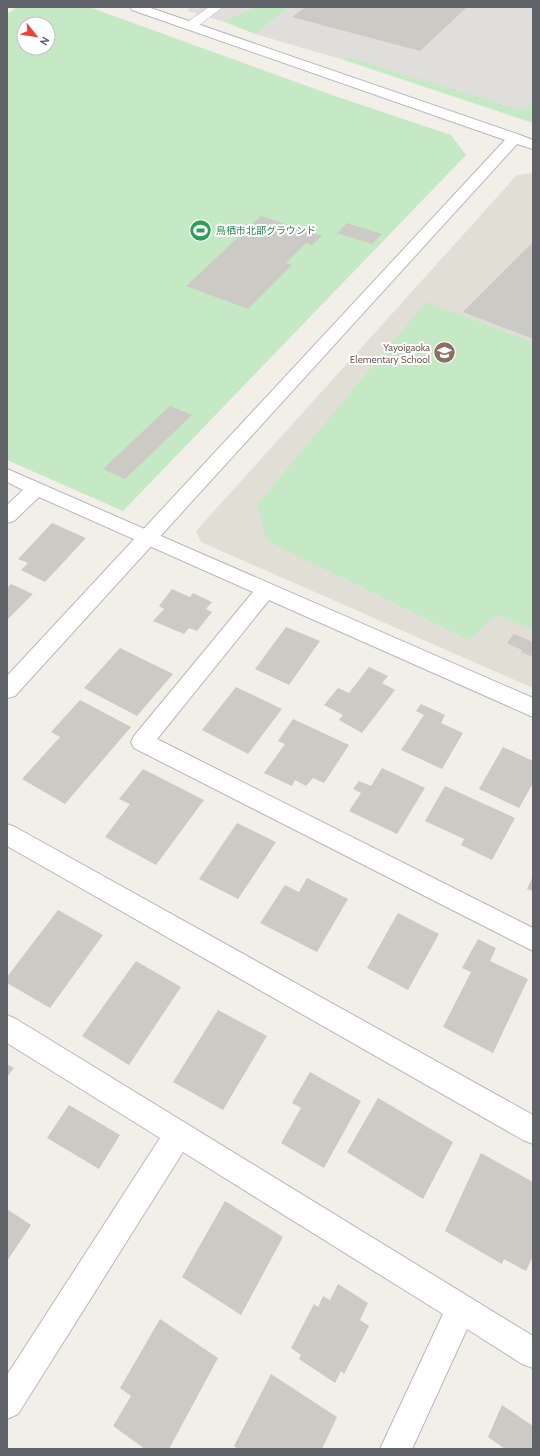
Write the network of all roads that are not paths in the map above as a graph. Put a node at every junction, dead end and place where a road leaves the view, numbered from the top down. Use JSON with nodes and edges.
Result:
{"nodes":[{"id":1,"x":136,"y":7,"type":"edge"},
{"id":2,"x":217,"y":7,"type":"edge"},
{"id":3,"x":190,"y":26,"type":"junction"},
{"id":4,"x":515,"y":138,"type":"junction"},
{"id":5,"x":533,"y":145,"type":"edge"},
{"id":6,"x":7,"y":475,"type":"edge"},
{"id":7,"x":36,"y":488,"type":"junction"},
{"id":8,"x":7,"y":516,"type":"edge"},
{"id":9,"x":147,"y":537,"type":"junction"},
{"id":10,"x":266,"y":590,"type":"junction"},
{"id":11,"x":7,"y":690,"type":"edge"},
{"id":12,"x":533,"y":708,"type":"edge"},
{"id":13,"x":7,"y":834,"type":"edge"},
{"id":14,"x":533,"y":940,"type":"edge"},
{"id":15,"x":7,"y":1028,"type":"edge"},
{"id":16,"x":533,"y":1130,"type":"edge"},
{"id":17,"x":178,"y":1134,"type":"junction"},
{"id":18,"x":461,"y":1309,"type":"junction"},
{"id":19,"x":533,"y":1353,"type":"edge"},
{"id":20,"x":7,"y":1402,"type":"edge"},
{"id":21,"x":396,"y":1449,"type":"edge"}],
"edges":[{"from":1,"to":3,"type":"street"},
{"from":2,"to":3,"type":"lane"},
{"from":3,"to":4,"type":"street"},
{"from":4,"to":5,"type":"street"},
{"from":4,"to":9,"type":"street"},
{"from":6,"to":7,"type":"street"},
{"from":7,"to":8,"type":"street"},
{"from":7,"to":9,"type":"street"},
{"from":9,"to":10,"type":"street"},
{"from":9,"to":11,"type":"street"},
{"from":10,"to":12,"type":"street"},
{"from":10,"to":14,"type":"street"},
{"from":13,"to":16,"type":"street"},
{"from":15,"to":17,"type":"street"},
{"from":17,"to":18,"type":"street"},
{"from":17,"to":20,"type":"street"},
{"from":18,"to":19,"type":"street"},
{"from":18,"to":21,"type":"street"}]}
